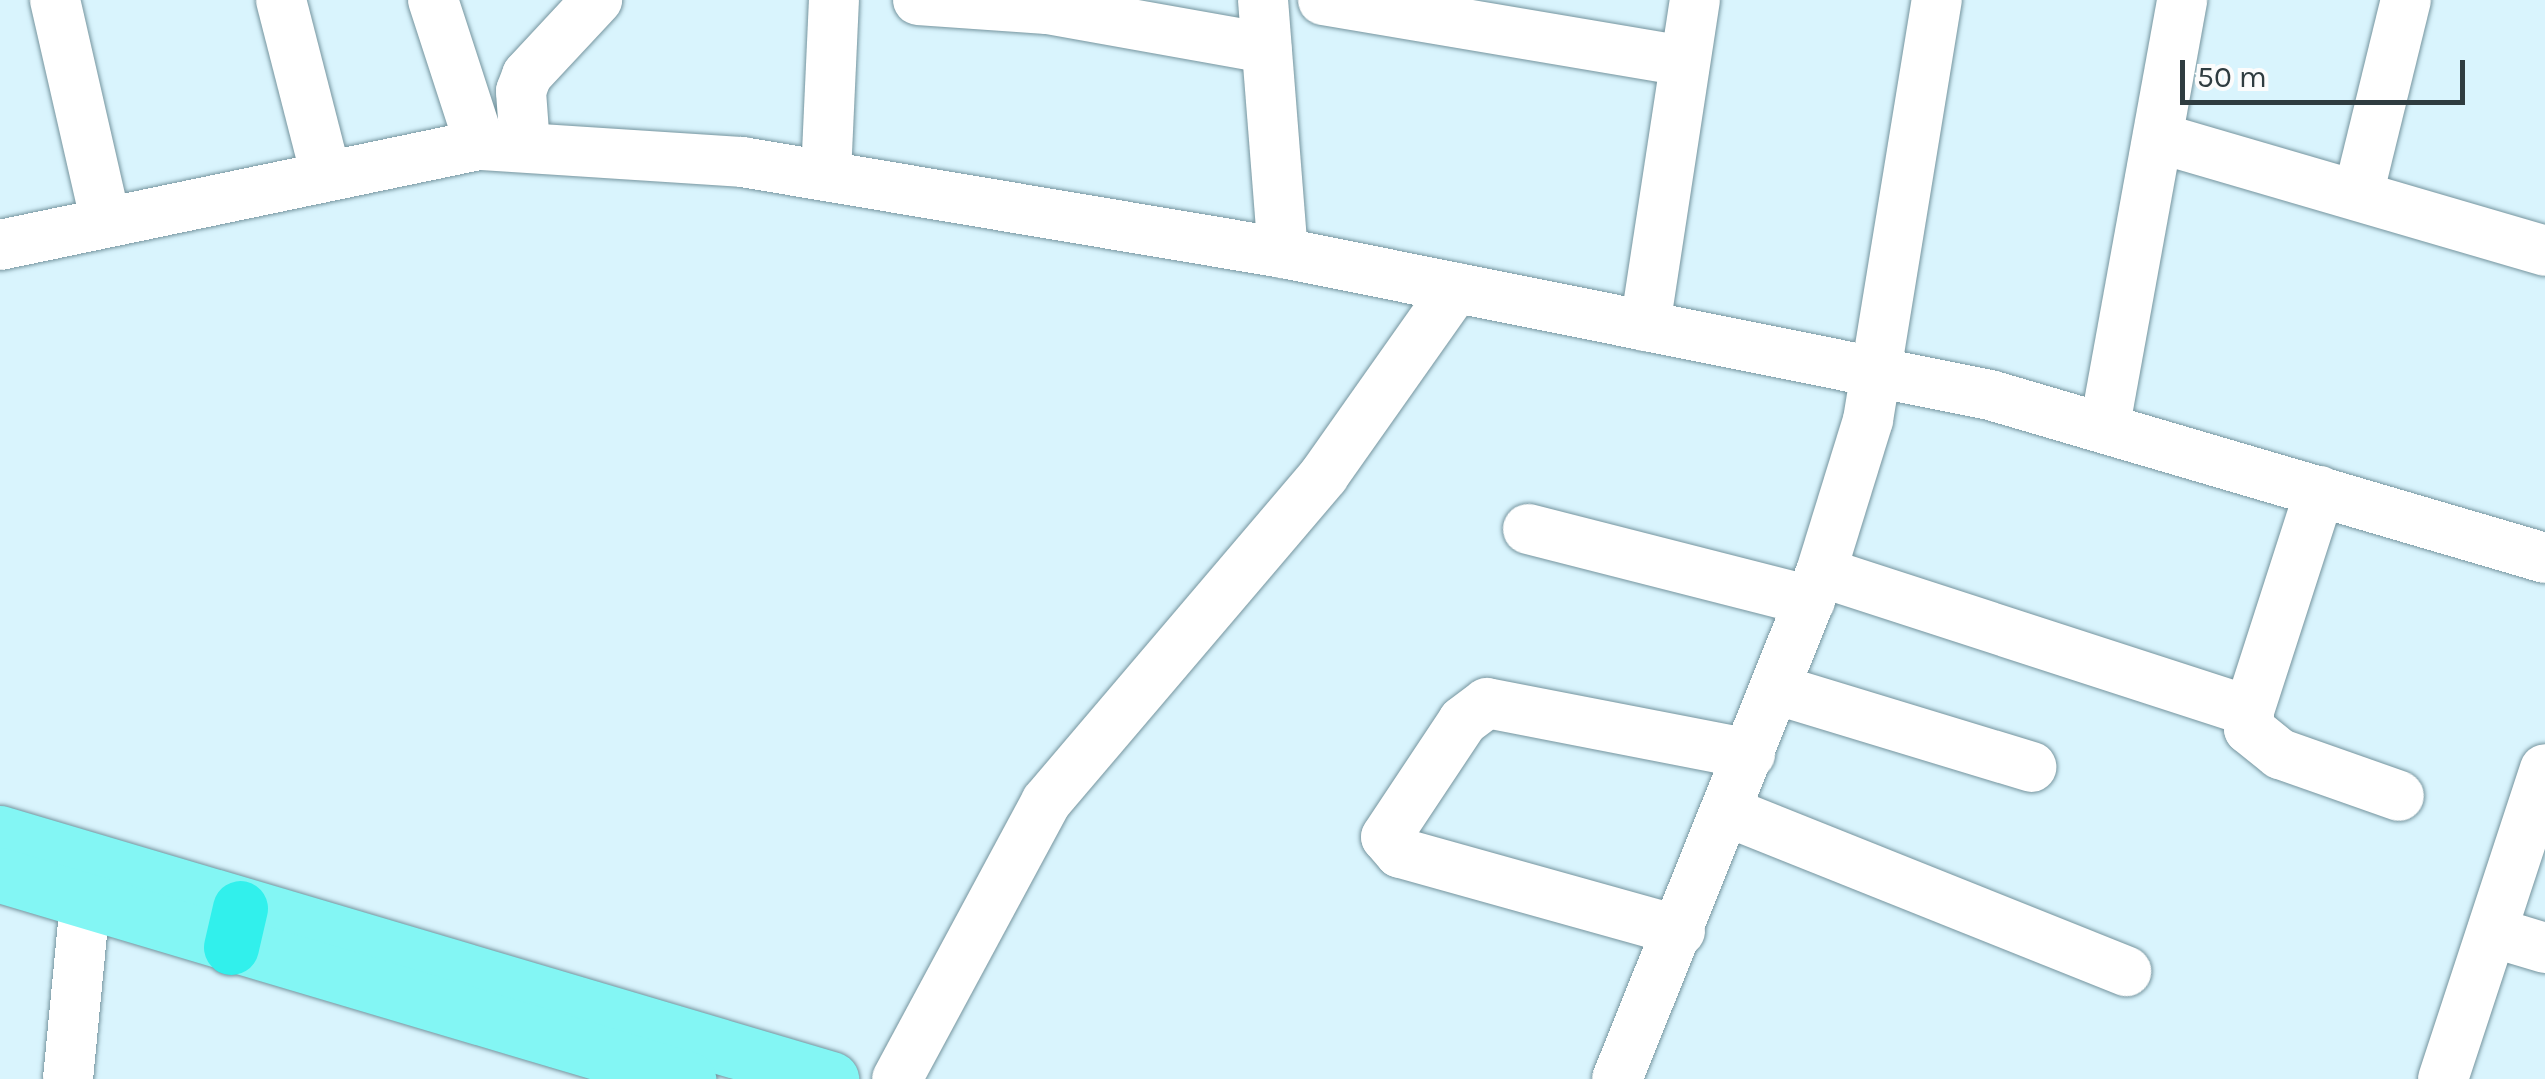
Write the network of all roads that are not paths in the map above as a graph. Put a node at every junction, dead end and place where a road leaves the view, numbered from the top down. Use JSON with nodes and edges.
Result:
{"nodes":[{"id":1,"x":55,"y":0,"type":"edge"},
{"id":2,"x":280,"y":0,"type":"edge"},
{"id":3,"x":433,"y":0,"type":"edge"},
{"id":4,"x":597,"y":0,"type":"edge"},
{"id":5,"x":834,"y":0,"type":"edge"},
{"id":6,"x":918,"y":0,"type":"edge"},
{"id":7,"x":1323,"y":0,"type":"edge"},
{"id":8,"x":1695,"y":0,"type":"edge"},
{"id":9,"x":1937,"y":0,"type":"edge"},
{"id":10,"x":2182,"y":0,"type":"edge"},
{"id":11,"x":2406,"y":0,"type":"edge"},
{"id":12,"x":1265,"y":24,"type":"edge"},
{"id":13,"x":1684,"y":61,"type":"junction"},
{"id":14,"x":2159,"y":138,"type":"junction"},
{"id":15,"x":502,"y":146,"type":"junction"},
{"id":16,"x":826,"y":175,"type":"junction"},
{"id":17,"x":326,"y":176,"type":"junction"},
{"id":18,"x":2358,"y":195,"type":"junction"},
{"id":19,"x":104,"y":218,"type":"junction"},
{"id":20,"x":0,"y":245,"type":"edge"},
{"id":21,"x":2545,"y":251,"type":"edge"},
{"id":22,"x":1283,"y":253,"type":"junction"},
{"id":23,"x":1456,"y":288,"type":"junction"},
{"id":24,"x":1645,"y":326,"type":"junction"},
{"id":25,"x":1878,"y":373,"type":"junction"},
{"id":26,"x":2105,"y":425,"type":"junction"},
{"id":27,"x":2320,"y":491,"type":"junction"},
{"id":28,"x":1528,"y":528,"type":"dead end"},
{"id":29,"x":2545,"y":558,"type":"edge"},
{"id":30,"x":1815,"y":586,"type":"junction"},
{"id":31,"x":1775,"y":690,"type":"junction"},
{"id":32,"x":2248,"y":711,"type":"junction"},
{"id":33,"x":1750,"y":754,"type":"junction"},
{"id":34,"x":2030,"y":767,"type":"dead end"},
{"id":35,"x":2545,"y":769,"type":"edge"},
{"id":36,"x":2399,"y":796,"type":"dead end"},
{"id":37,"x":1728,"y":812,"type":"junction"},
{"id":38,"x":0,"y":833,"type":"edge"},
{"id":39,"x":0,"y":875,"type":"edge"},
{"id":40,"x":86,"y":904,"type":"junction"},
{"id":41,"x":236,"y":928,"type":"junction"},
{"id":42,"x":1680,"y":931,"type":"junction"},
{"id":43,"x":2492,"y":932,"type":"junction"},
{"id":44,"x":2545,"y":948,"type":"edge"},
{"id":45,"x":2126,"y":971,"type":"dead end"},
{"id":46,"x":68,"y":1079,"type":"edge"},
{"id":47,"x":688,"y":1079,"type":"edge"},
{"id":48,"x":830,"y":1079,"type":"edge"},
{"id":49,"x":898,"y":1079,"type":"edge"},
{"id":50,"x":1617,"y":1079,"type":"edge"},
{"id":51,"x":2443,"y":1079,"type":"edge"}],
"edges":[{"from":1,"to":19,"type":"street"},
{"from":2,"to":17,"type":"street"},
{"from":3,"to":15,"type":"street"},
{"from":4,"to":15,"type":"street"},
{"from":5,"to":16,"type":"street"},
{"from":6,"to":12,"type":"street"},
{"from":7,"to":13,"type":"street"},
{"from":8,"to":13,"type":"street"},
{"from":9,"to":25,"type":"street"},
{"from":10,"to":14,"type":"street"},
{"from":11,"to":18,"type":"street"},
{"from":12,"to":22,"type":"street"},
{"from":13,"to":24,"type":"street"},
{"from":14,"to":18,"type":"street"},
{"from":14,"to":26,"type":"street"},
{"from":15,"to":16,"type":"street"},
{"from":15,"to":17,"type":"street"},
{"from":16,"to":22,"type":"street"},
{"from":17,"to":19,"type":"street"},
{"from":18,"to":21,"type":"street"},
{"from":19,"to":20,"type":"street"},
{"from":22,"to":23,"type":"street"},
{"from":23,"to":24,"type":"street"},
{"from":23,"to":49,"type":"street"},
{"from":24,"to":25,"type":"street"},
{"from":25,"to":26,"type":"street"},
{"from":25,"to":30,"type":"street"},
{"from":26,"to":27,"type":"street"},
{"from":27,"to":29,"type":"street"},
{"from":27,"to":32,"type":"street"},
{"from":28,"to":30,"type":"street"},
{"from":30,"to":31,"type":"street"},
{"from":30,"to":32,"type":"street"},
{"from":31,"to":33,"type":"street"},
{"from":31,"to":34,"type":"street"},
{"from":32,"to":36,"type":"street"},
{"from":33,"to":37,"type":"street"},
{"from":33,"to":42,"type":"street"},
{"from":35,"to":43,"type":"street"},
{"from":37,"to":42,"type":"street"},
{"from":37,"to":45,"type":"street"},
{"from":38,"to":41,"type":"main road"},
{"from":39,"to":40,"type":"main road"},
{"from":40,"to":41,"type":"main road"},
{"from":40,"to":46,"type":"street"},
{"from":41,"to":47,"type":"main road"},
{"from":41,"to":48,"type":"main road"},
{"from":42,"to":50,"type":"street"},
{"from":43,"to":44,"type":"street"},
{"from":43,"to":51,"type":"street"}]}
